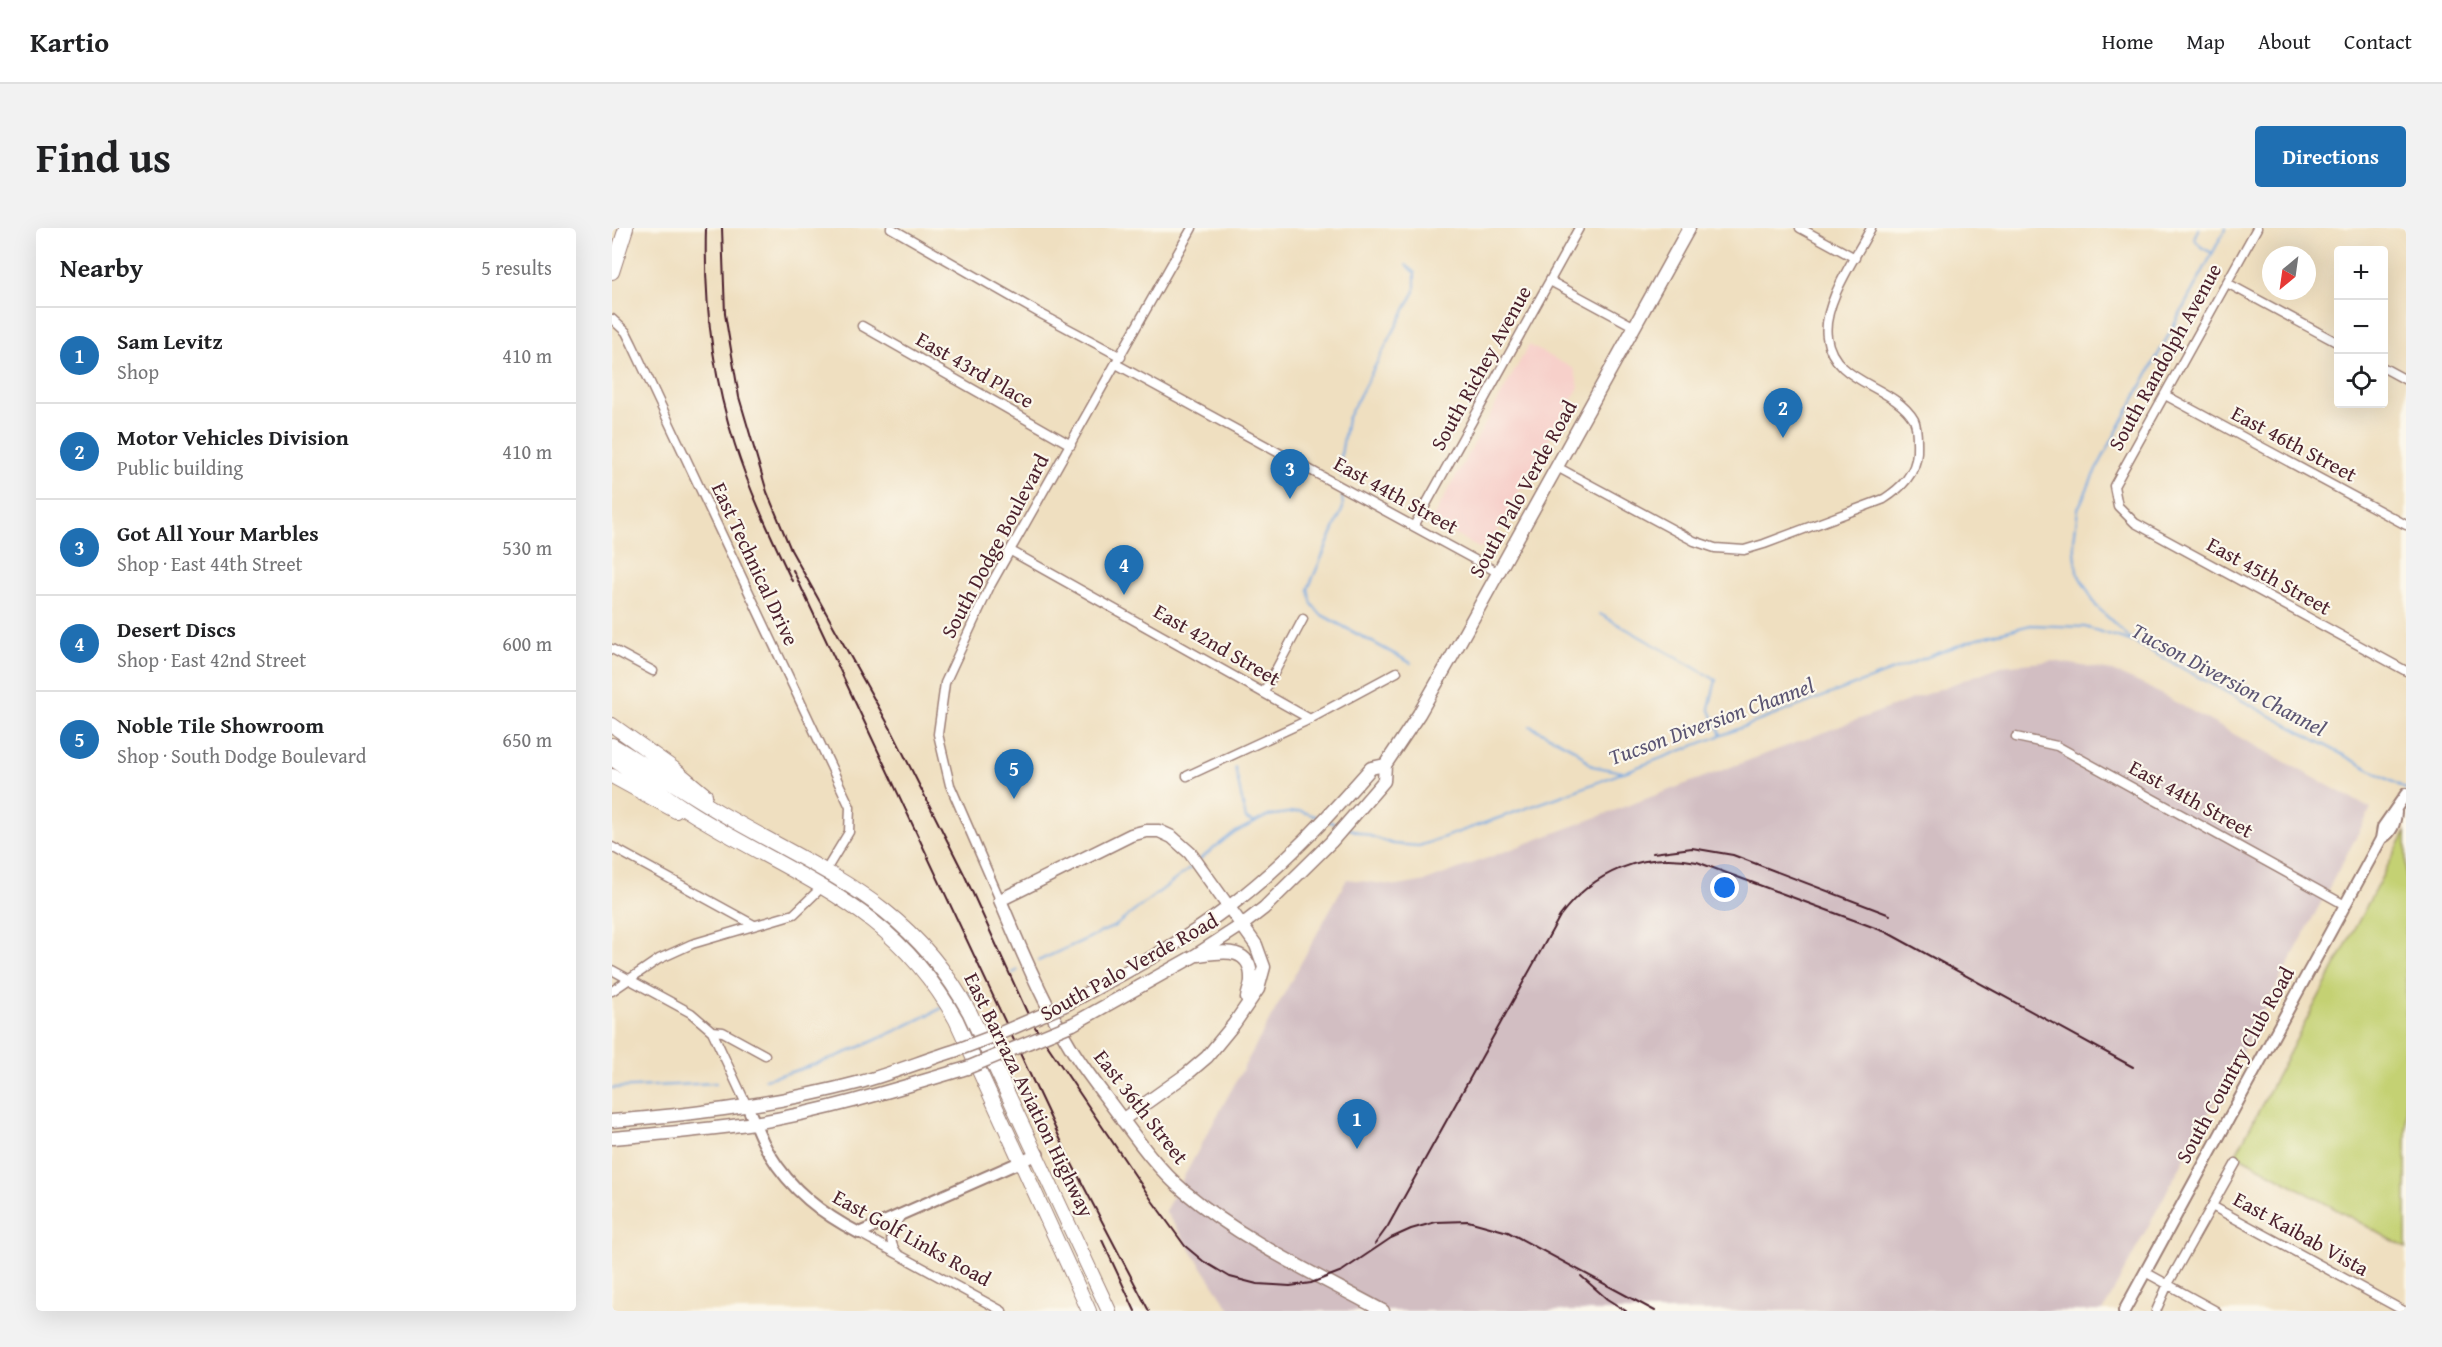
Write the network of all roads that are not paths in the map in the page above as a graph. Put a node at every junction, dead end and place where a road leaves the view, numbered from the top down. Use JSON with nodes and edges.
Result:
{"nodes":[{"id":1,"x":626,"y":228,"type":"edge"},
{"id":2,"x":891,"y":228,"type":"edge"},
{"id":3,"x":1192,"y":228,"type":"edge"},
{"id":4,"x":1579,"y":228,"type":"edge"},
{"id":5,"x":1689,"y":228,"type":"edge"},
{"id":6,"x":1800,"y":228,"type":"edge"},
{"id":7,"x":1871,"y":228,"type":"edge"},
{"id":8,"x":2257,"y":228,"type":"edge"},
{"id":9,"x":1855,"y":258,"type":"junction"},
{"id":10,"x":612,"y":272,"type":"edge"},
{"id":11,"x":1550,"y":280,"type":"junction"},
{"id":12,"x":2227,"y":283,"type":"junction"},
{"id":13,"x":612,"y":319,"type":"edge"},
{"id":14,"x":862,"y":326,"type":"dead end"},
{"id":15,"x":1635,"y":327,"type":"junction"},
{"id":16,"x":2334,"y":341,"type":"edge"},
{"id":17,"x":1118,"y":360,"type":"junction"},
{"id":18,"x":2388,"y":370,"type":"edge"},
{"id":19,"x":2406,"y":380,"type":"edge"},
{"id":20,"x":2165,"y":395,"type":"junction"},
{"id":21,"x":1071,"y":444,"type":"junction"},
{"id":22,"x":1557,"y":467,"type":"junction"},
{"id":23,"x":2118,"y":506,"type":"joint"},
{"id":24,"x":2406,"y":525,"type":"edge"},
{"id":25,"x":1414,"y":526,"type":"junction"},
{"id":26,"x":1011,"y":551,"type":"junction"},
{"id":27,"x":1499,"y":573,"type":"junction"},
{"id":28,"x":1303,"y":619,"type":"dead end"},
{"id":29,"x":612,"y":648,"type":"edge"},
{"id":30,"x":653,"y":671,"type":"dead end"},
{"id":31,"x":2406,"y":671,"type":"edge"},
{"id":32,"x":1397,"y":672,"type":"dead end"},
{"id":33,"x":1264,"y":692,"type":"junction"},
{"id":34,"x":1310,"y":718,"type":"junction"},
{"id":35,"x":612,"y":725,"type":"edge"},
{"id":36,"x":2016,"y":737,"type":"dead end"},
{"id":37,"x":612,"y":745,"type":"edge"},
{"id":38,"x":612,"y":759,"type":"edge"},
{"id":39,"x":1385,"y":765,"type":"junction"},
{"id":40,"x":612,"y":776,"type":"edge"},
{"id":41,"x":1187,"y":776,"type":"dead end"},
{"id":42,"x":2406,"y":794,"type":"edge"},
{"id":43,"x":771,"y":840,"type":"junction"},
{"id":44,"x":612,"y":847,"type":"edge"},
{"id":45,"x":762,"y":855,"type":"junction"},
{"id":46,"x":826,"y":870,"type":"junction"},
{"id":47,"x":822,"y":886,"type":"junction"},
{"id":48,"x":1000,"y":900,"type":"junction"},
{"id":49,"x":2345,"y":905,"type":"junction"},
{"id":50,"x":1229,"y":907,"type":"junction"},
{"id":51,"x":754,"y":925,"type":"junction"},
{"id":52,"x":1242,"y":925,"type":"junction"},
{"id":53,"x":1196,"y":955,"type":"junction"},
{"id":54,"x":612,"y":969,"type":"edge"},
{"id":55,"x":943,"y":970,"type":"junction"},
{"id":56,"x":628,"y":978,"type":"junction"},
{"id":57,"x":612,"y":991,"type":"edge"},
{"id":58,"x":1246,"y":1006,"type":"junction"},
{"id":59,"x":712,"y":1031,"type":"junction"},
{"id":60,"x":765,"y":1055,"type":"dead end"},
{"id":61,"x":747,"y":1106,"type":"junction"},
{"id":62,"x":1122,"y":1120,"type":"junction"},
{"id":63,"x":612,"y":1121,"type":"edge"},
{"id":64,"x":755,"y":1122,"type":"junction"},
{"id":65,"x":612,"y":1138,"type":"edge"},
{"id":66,"x":1038,"y":1154,"type":"junction"},
{"id":67,"x":1022,"y":1161,"type":"junction"},
{"id":68,"x":2236,"y":1163,"type":"dead end"},
{"id":69,"x":2212,"y":1206,"type":"junction"},
{"id":70,"x":902,"y":1214,"type":"junction"},
{"id":71,"x":859,"y":1233,"type":"junction"},
{"id":72,"x":900,"y":1255,"type":"junction"},
{"id":73,"x":2145,"y":1272,"type":"junction"},
{"id":74,"x":2168,"y":1284,"type":"junction"},
{"id":75,"x":1002,"y":1311,"type":"edge"},
{"id":76,"x":1089,"y":1311,"type":"edge"},
{"id":77,"x":1109,"y":1311,"type":"edge"},
{"id":78,"x":1383,"y":1311,"type":"edge"},
{"id":79,"x":2124,"y":1311,"type":"edge"},
{"id":80,"x":2156,"y":1311,"type":"edge"},
{"id":81,"x":2216,"y":1311,"type":"edge"},
{"id":82,"x":2404,"y":1311,"type":"edge"}],
"edges":[{"from":1,"to":10,"type":"main road"},
{"from":2,"to":17,"type":"street","name":"East 44th Street"},
{"from":3,"to":17,"type":"street","name":"South Dodge Boulevard"},
{"from":4,"to":11,"type":"street","name":"South Richey Avenue"},
{"from":5,"to":15,"type":"main road","name":"South Palo Verde Road"},
{"from":6,"to":9,"type":"street"},
{"from":7,"to":9,"type":"street"},
{"from":8,"to":12,"type":"street","name":"South Randolph Avenue"},
{"from":9,"to":22,"type":"street"},
{"from":11,"to":15,"type":"street"},
{"from":11,"to":25,"type":"street","name":"South Richey Avenue"},
{"from":12,"to":16,"type":"street"},
{"from":12,"to":20,"type":"street","name":"South Randolph Avenue"},
{"from":13,"to":46,"type":"street","name":"East Technical Drive"},
{"from":14,"to":21,"type":"street","name":"East 43rd Place"},
{"from":15,"to":22,"type":"main road","name":"South Palo Verde Road"},
{"from":17,"to":21,"type":"street","name":"South Dodge Boulevard"},
{"from":17,"to":25,"type":"street","name":"East 44th Street"},
{"from":18,"to":19,"type":"street"},
{"from":20,"to":23,"type":"street","name":"South Randolph Avenue"},
{"from":20,"to":24,"type":"street","name":"East 46th Street"},
{"from":21,"to":26,"type":"street","name":"South Dodge Boulevard"},
{"from":22,"to":27,"type":"main road","name":"South Palo Verde Road"},
{"from":23,"to":31,"type":"street","name":"East 45th Street"},
{"from":25,"to":27,"type":"street","name":"East 44th Street"},
{"from":26,"to":33,"type":"street","name":"East 42nd Street"},
{"from":26,"to":48,"type":"street","name":"South Dodge Boulevard"},
{"from":27,"to":39,"type":"main road","name":"South Palo Verde Road"},
{"from":28,"to":33,"type":"street"},
{"from":29,"to":30,"type":"street"},
{"from":32,"to":34,"type":"street"},
{"from":33,"to":34,"type":"street","name":"East 42nd Street"},
{"from":34,"to":41,"type":"street"},
{"from":35,"to":43,"type":"main road"},
{"from":36,"to":49,"type":"street","name":"East 44th Street"},
{"from":37,"to":43,"type":"main road","name":"East Barraza Aviation Highway"},
{"from":38,"to":45,"type":"main road","name":"East Barraza Aviation Highway"},
{"from":39,"to":50,"type":"main road","name":"South Palo Verde Road"},
{"from":39,"to":52,"type":"main road","name":"South Palo Verde Road"},
{"from":40,"to":45,"type":"main road"},
{"from":42,"to":49,"type":"street","name":"South Country Club Road"},
{"from":43,"to":46,"type":"main road","name":"East Barraza Aviation Highway"},
{"from":44,"to":51,"type":"street"},
{"from":45,"to":47,"type":"main road","name":"East Barraza Aviation Highway"},
{"from":46,"to":55,"type":"main road","name":"East Barraza Aviation Highway"},
{"from":47,"to":51,"type":"street"},
{"from":47,"to":55,"type":"main road"},
{"from":47,"to":67,"type":"main road","name":"East Barraza Aviation Highway"},
{"from":48,"to":50,"type":"main road"},
{"from":48,"to":62,"type":"main road","name":"East 36th Street"},
{"from":49,"to":73,"type":"street","name":"South Country Club Road"},
{"from":50,"to":52,"type":"main road"},
{"from":50,"to":61,"type":"main road","name":"South Palo Verde Road","bridge":true},
{"from":51,"to":56,"type":"street"},
{"from":52,"to":53,"type":"main road","name":"South Palo Verde Road"},
{"from":52,"to":58,"type":"main road"},
{"from":53,"to":58,"type":"main road"},
{"from":53,"to":64,"type":"main road","name":"South Palo Verde Road","bridge":true},
{"from":54,"to":56,"type":"street"},
{"from":55,"to":66,"type":"main road","name":"East Barraza Aviation Highway"},
{"from":56,"to":57,"type":"street"},
{"from":56,"to":59,"type":"street"},
{"from":58,"to":62,"type":"main road"},
{"from":59,"to":60,"type":"street"},
{"from":59,"to":61,"type":"street"},
{"from":61,"to":63,"type":"main road","name":"South Palo Verde Road"},
{"from":61,"to":64,"type":"street","name":"East Golf Links Road"},
{"from":62,"to":78,"type":"main road","name":"East 36th Street"},
{"from":64,"to":65,"type":"main road","name":"South Palo Verde Road"},
{"from":64,"to":71,"type":"street","name":"East Golf Links Road"},
{"from":66,"to":67,"type":"street"},
{"from":66,"to":77,"type":"main road","name":"East Barraza Aviation Highway"},
{"from":67,"to":70,"type":"street"},
{"from":67,"to":76,"type":"main road","name":"East Barraza Aviation Highway"},
{"from":68,"to":69,"type":"street"},
{"from":69,"to":74,"type":"street"},
{"from":69,"to":82,"type":"street","name":"East Kaibab Vista"},
{"from":70,"to":71,"type":"street"},
{"from":70,"to":72,"type":"street"},
{"from":71,"to":72,"type":"street","name":"East Golf Links Road"},
{"from":72,"to":75,"type":"street","name":"East Golf Links Road"},
{"from":73,"to":74,"type":"street"},
{"from":73,"to":79,"type":"street","name":"South Country Club Road"},
{"from":74,"to":80,"type":"street"},
{"from":74,"to":81,"type":"street"}]}
